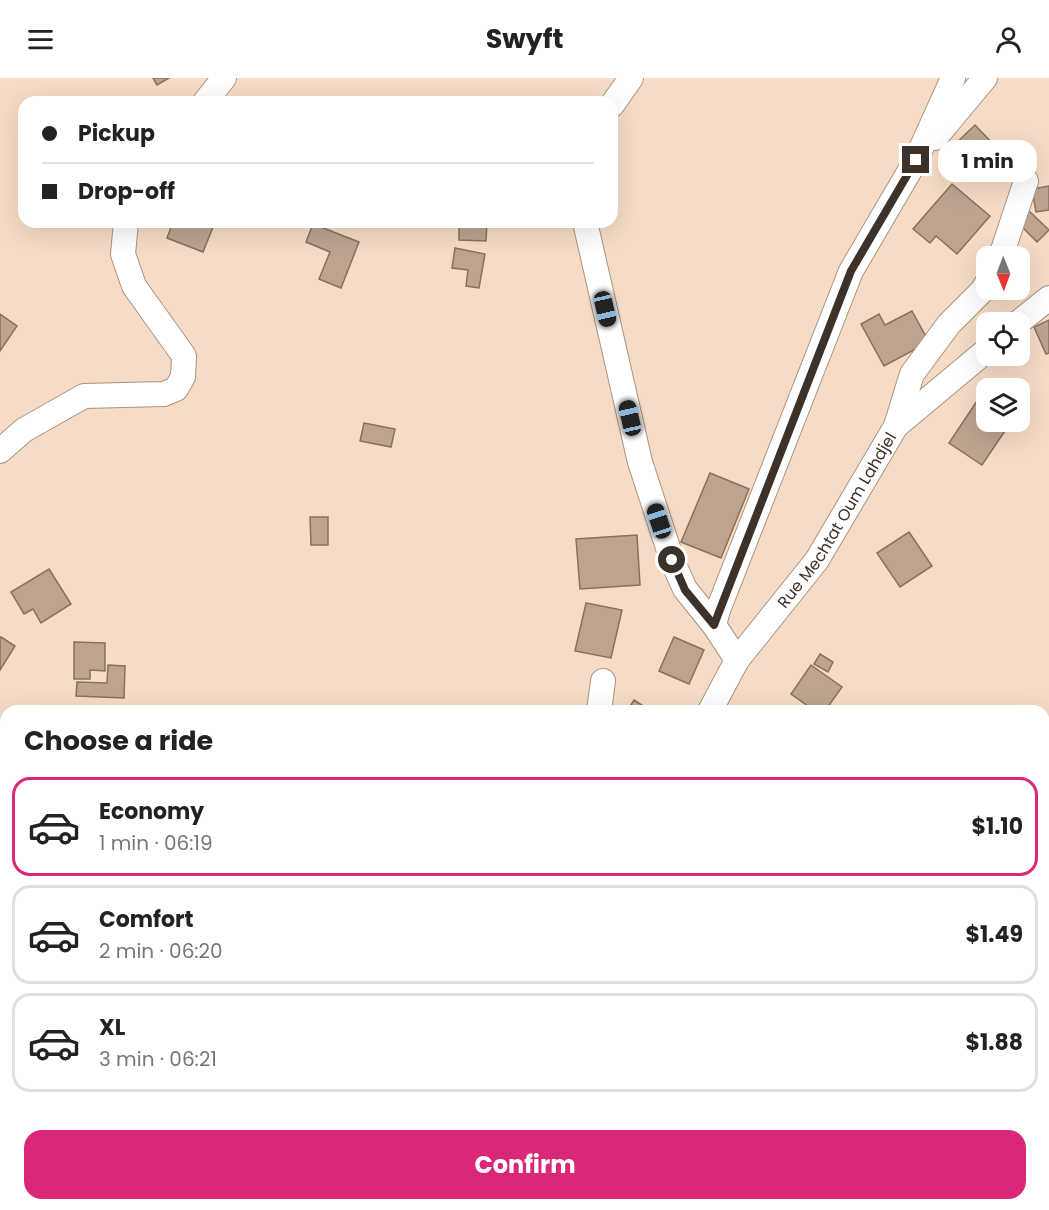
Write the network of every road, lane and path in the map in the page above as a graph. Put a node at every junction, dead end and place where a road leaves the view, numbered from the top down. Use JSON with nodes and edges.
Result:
{"nodes":[{"id":1,"x":224,"y":78,"type":"edge"},
{"id":2,"x":631,"y":78,"type":"edge"},
{"id":3,"x":953,"y":78,"type":"edge"},
{"id":4,"x":986,"y":78,"type":"edge"},
{"id":5,"x":210,"y":96,"type":"edge"},
{"id":6,"x":618,"y":96,"type":"edge"},
{"id":7,"x":916,"y":160,"type":"junction"},
{"id":8,"x":1026,"y":181,"type":"dead end"},
{"id":9,"x":125,"y":228,"type":"edge"},
{"id":10,"x":586,"y":228,"type":"edge"},
{"id":11,"x":1004,"y":246,"type":"edge"},
{"id":12,"x":976,"y":297,"type":"edge"},
{"id":13,"x":1049,"y":298,"type":"edge"},
{"id":14,"x":1030,"y":313,"type":"edge"},
{"id":15,"x":976,"y":359,"type":"edge"},
{"id":16,"x":896,"y":426,"type":"junction"},
{"id":17,"x":0,"y":451,"type":"edge"},
{"id":18,"x":714,"y":625,"type":"junction"},
{"id":19,"x":737,"y":660,"type":"junction"},
{"id":20,"x":603,"y":681,"type":"dead end"},
{"id":21,"x":600,"y":705,"type":"edge"},
{"id":22,"x":713,"y":705,"type":"edge"}],
"edges":[{"from":1,"to":5,"type":"street"},
{"from":2,"to":6,"type":"street"},
{"from":3,"to":7,"type":"street"},
{"from":4,"to":7,"type":"street"},
{"from":7,"to":18,"type":"street"},
{"from":8,"to":11,"type":"street"},
{"from":9,"to":17,"type":"street"},
{"from":10,"to":18,"type":"street"},
{"from":12,"to":16,"type":"street"},
{"from":13,"to":14,"type":"street"},
{"from":15,"to":16,"type":"street","name":"Rue Mechtat Oum Lahdjel"},
{"from":16,"to":19,"type":"street","name":"Rue Mechtat Oum Lahdjel"},
{"from":18,"to":19,"type":"street"},
{"from":19,"to":22,"type":"street","name":"Rue Mechtat Oum Lahdjel"},
{"from":20,"to":21,"type":"street"}]}
